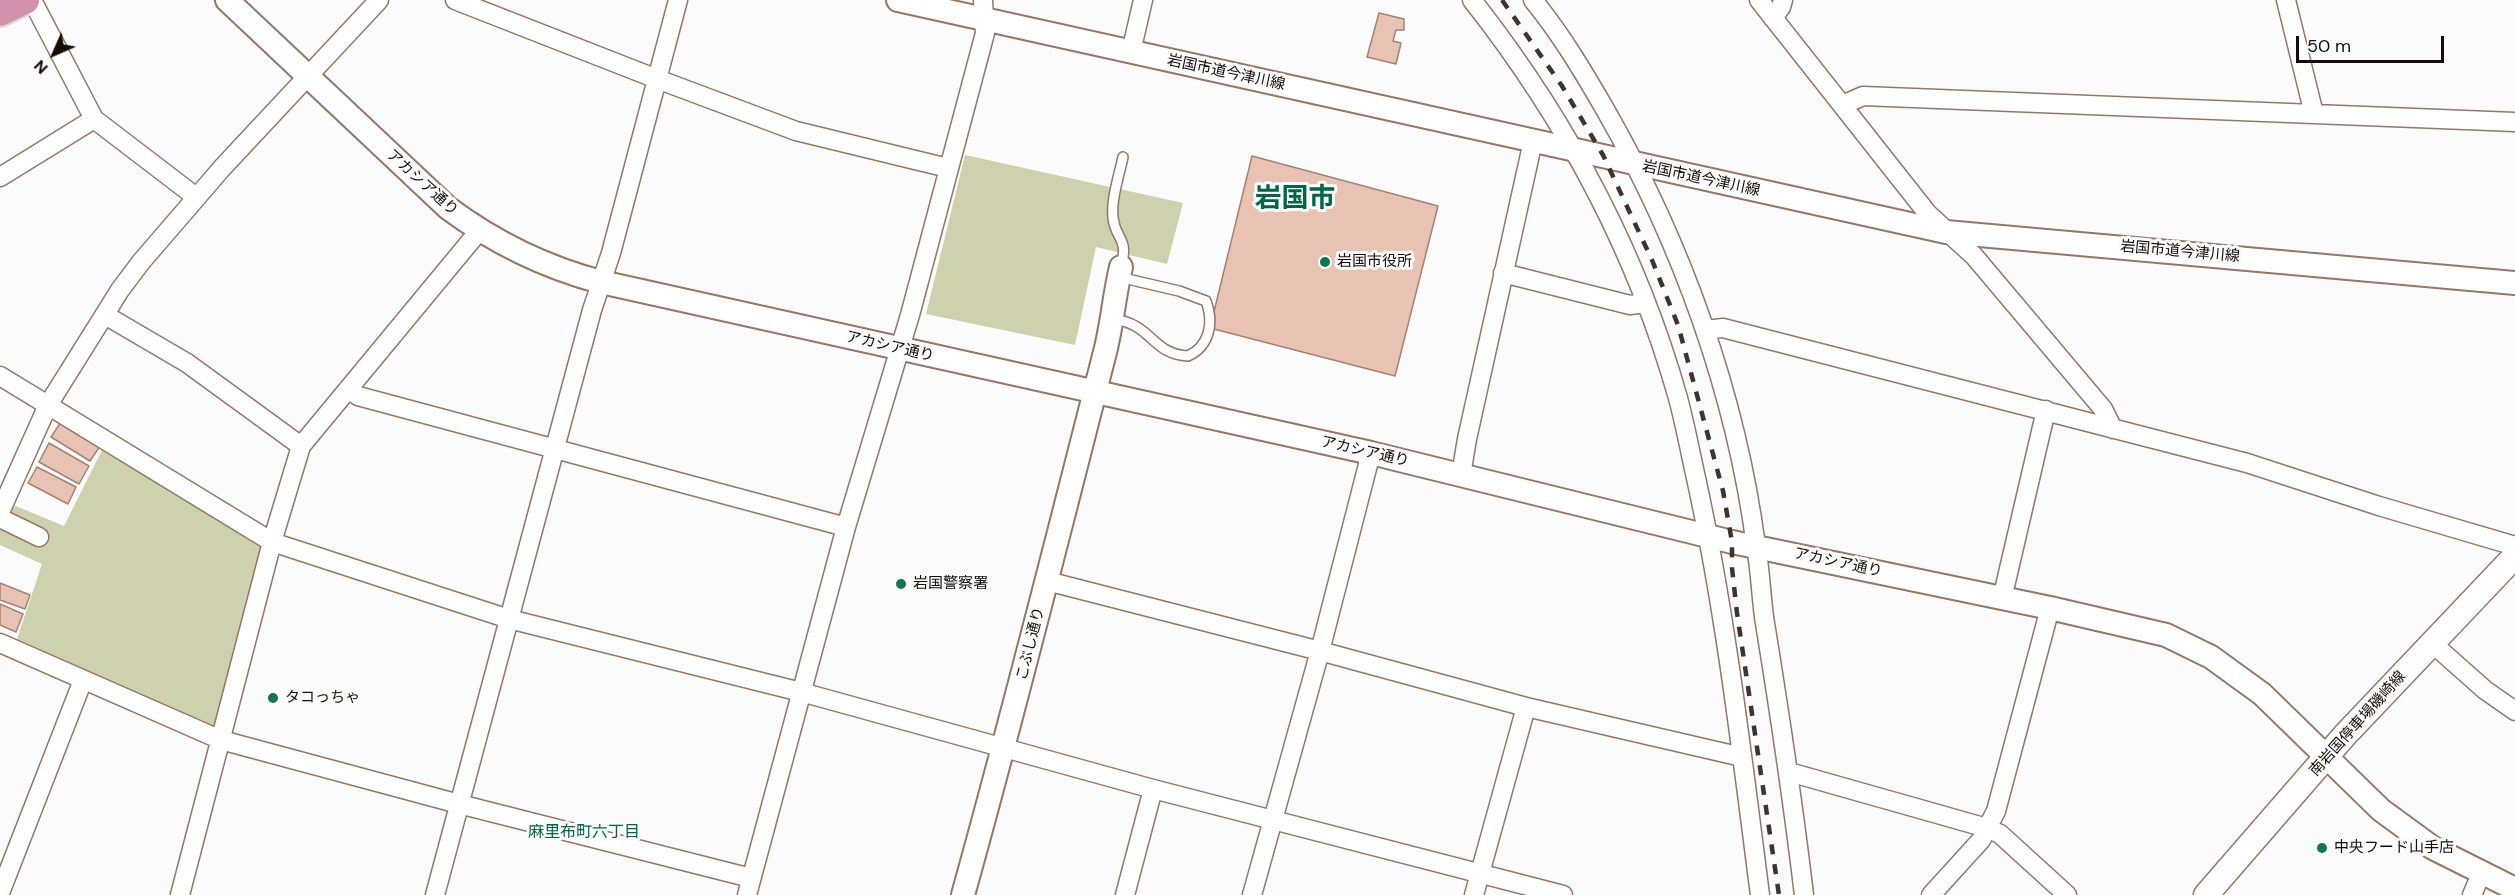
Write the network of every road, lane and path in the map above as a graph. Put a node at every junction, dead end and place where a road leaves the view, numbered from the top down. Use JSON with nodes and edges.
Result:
{"nodes":[{"id":1,"x":25,"y":0,"type":"edge"},
{"id":2,"x":32,"y":0,"type":"edge"},
{"id":3,"x":227,"y":0,"type":"edge"},
{"id":4,"x":379,"y":0,"type":"edge"},
{"id":5,"x":455,"y":0,"type":"edge"},
{"id":6,"x":678,"y":0,"type":"edge"},
{"id":7,"x":898,"y":0,"type":"edge"},
{"id":8,"x":1143,"y":0,"type":"edge"},
{"id":9,"x":1472,"y":0,"type":"edge"},
{"id":10,"x":1759,"y":0,"type":"edge"},
{"id":11,"x":1783,"y":0,"type":"edge"},
{"id":12,"x":2286,"y":0,"type":"edge"},
{"id":13,"x":1537,"y":1,"type":"edge"},
{"id":14,"x":984,"y":10,"type":"edge"},
{"id":15,"x":0,"y":12,"type":"edge"},
{"id":16,"x":1773,"y":18,"type":"junction"},
{"id":17,"x":1131,"y":52,"type":"junction"},
{"id":18,"x":308,"y":76,"type":"junction"},
{"id":19,"x":657,"y":80,"type":"junction"},
{"id":20,"x":1842,"y":105,"type":"junction"},
{"id":21,"x":2314,"y":114,"type":"junction"},
{"id":22,"x":94,"y":119,"type":"junction"},
{"id":23,"x":2515,"y":122,"type":"edge"},
{"id":24,"x":1533,"y":141,"type":"junction"},
{"id":25,"x":1575,"y":150,"type":"junction"},
{"id":26,"x":1123,"y":158,"type":"dead end"},
{"id":27,"x":1635,"y":164,"type":"junction"},
{"id":28,"x":948,"y":168,"type":"junction"},
{"id":29,"x":0,"y":177,"type":"edge"},
{"id":30,"x":196,"y":197,"type":"junction"},
{"id":31,"x":478,"y":231,"type":"junction"},
{"id":32,"x":1946,"y":232,"type":"junction"},
{"id":33,"x":1120,"y":272,"type":"junction"},
{"id":34,"x":1503,"y":273,"type":"junction"},
{"id":35,"x":601,"y":282,"type":"junction"},
{"id":36,"x":2515,"y":283,"type":"edge"},
{"id":37,"x":1645,"y":303,"type":"junction"},
{"id":38,"x":105,"y":315,"type":"junction"},
{"id":39,"x":1112,"y":319,"type":"junction"},
{"id":40,"x":1705,"y":330,"type":"junction"},
{"id":41,"x":898,"y":349,"type":"junction"},
{"id":42,"x":0,"y":376,"type":"edge"},
{"id":43,"x":348,"y":389,"type":"junction"},
{"id":44,"x":1094,"y":392,"type":"junction"},
{"id":45,"x":48,"y":405,"type":"junction"},
{"id":46,"x":2046,"y":410,"type":"junction"},
{"id":47,"x":2113,"y":429,"type":"junction"},
{"id":48,"x":301,"y":446,"type":"junction"},
{"id":49,"x":556,"y":450,"type":"junction"},
{"id":50,"x":1371,"y":453,"type":"junction"},
{"id":51,"x":1461,"y":474,"type":"junction"},
{"id":52,"x":0,"y":512,"type":"edge"},
{"id":53,"x":0,"y":518,"type":"edge"},
{"id":54,"x":846,"y":527,"type":"junction"},
{"id":55,"x":1708,"y":536,"type":"junction"},
{"id":56,"x":39,"y":537,"type":"dead end"},
{"id":57,"x":272,"y":542,"type":"junction"},
{"id":58,"x":1756,"y":546,"type":"junction"},
{"id":59,"x":2515,"y":546,"type":"edge"},
{"id":60,"x":2515,"y":556,"type":"edge"},
{"id":61,"x":1047,"y":581,"type":"junction"},
{"id":62,"x":2002,"y":599,"type":"junction"},
{"id":63,"x":2050,"y":608,"type":"junction"},
{"id":64,"x":509,"y":619,"type":"junction"},
{"id":65,"x":0,"y":643,"type":"edge"},
{"id":66,"x":2432,"y":643,"type":"junction"},
{"id":67,"x":1320,"y":651,"type":"junction"},
{"id":68,"x":83,"y":680,"type":"junction"},
{"id":69,"x":801,"y":692,"type":"junction"},
{"id":70,"x":1526,"y":707,"type":"junction"},
{"id":71,"x":2515,"y":711,"type":"edge"},
{"id":72,"x":221,"y":740,"type":"junction"},
{"id":73,"x":1004,"y":748,"type":"junction"},
{"id":74,"x":1742,"y":757,"type":"junction"},
{"id":75,"x":2326,"y":757,"type":"junction"},
{"id":76,"x":1789,"y":772,"type":"junction"},
{"id":77,"x":1153,"y":789,"type":"junction"},
{"id":78,"x":459,"y":804,"type":"junction"},
{"id":79,"x":1272,"y":819,"type":"junction"},
{"id":80,"x":1987,"y":828,"type":"junction"},
{"id":81,"x":1479,"y":873,"type":"junction"},
{"id":82,"x":2481,"y":874,"type":"junction"},
{"id":83,"x":749,"y":887,"type":"edge"},
{"id":84,"x":2515,"y":889,"type":"edge"},
{"id":85,"x":0,"y":893,"type":"edge"},
{"id":86,"x":180,"y":895,"type":"edge"},
{"id":87,"x":435,"y":895,"type":"edge"},
{"id":88,"x":963,"y":895,"type":"edge"},
{"id":89,"x":1125,"y":895,"type":"edge"},
{"id":90,"x":1252,"y":895,"type":"edge"},
{"id":91,"x":1474,"y":895,"type":"edge"},
{"id":92,"x":1563,"y":895,"type":"edge"},
{"id":93,"x":1761,"y":895,"type":"edge"},
{"id":94,"x":1804,"y":895,"type":"edge"},
{"id":95,"x":1931,"y":895,"type":"edge"},
{"id":96,"x":2067,"y":895,"type":"edge"},
{"id":97,"x":2206,"y":895,"type":"edge"},
{"id":98,"x":2472,"y":895,"type":"edge"}],
"edges":[{"from":1,"to":15,"type":"highway"},
{"from":2,"to":22,"type":"street"},
{"from":3,"to":18,"type":"street","name":"アカシア通り"},
{"from":4,"to":18,"type":"street"},
{"from":5,"to":19,"type":"street"},
{"from":6,"to":19,"type":"street"},
{"from":7,"to":14,"type":"street","name":"岩国市道今津川線"},
{"from":8,"to":17,"type":"street"},
{"from":9,"to":25,"type":"street"},
{"from":10,"to":16,"type":"street"},
{"from":11,"to":16,"type":"street"},
{"from":12,"to":21,"type":"street"},
{"from":13,"to":27,"type":"street"},
{"from":14,"to":17,"type":"street","name":"岩国市道今津川線"},
{"from":14,"to":28,"type":"street"},
{"from":16,"to":20,"type":"street"},
{"from":17,"to":24,"type":"street","name":"岩国市道今津川線"},
{"from":18,"to":30,"type":"street"},
{"from":18,"to":31,"type":"street","name":"アカシア通り"},
{"from":19,"to":28,"type":"street"},
{"from":19,"to":35,"type":"street"},
{"from":20,"to":21,"type":"street"},
{"from":20,"to":32,"type":"street"},
{"from":21,"to":23,"type":"street"},
{"from":22,"to":29,"type":"street"},
{"from":22,"to":30,"type":"street"},
{"from":24,"to":25,"type":"street","name":"岩国市道今津川線"},
{"from":24,"to":34,"type":"street"},
{"from":25,"to":27,"type":"street","name":"岩国市道今津川線"},
{"from":25,"to":37,"type":"street"},
{"from":26,"to":33,"type":"lane"},
{"from":27,"to":32,"type":"street","name":"岩国市道今津川線"},
{"from":27,"to":40,"type":"street"},
{"from":28,"to":41,"type":"street"},
{"from":30,"to":38,"type":"street"},
{"from":31,"to":35,"type":"street","name":"アカシア通り"},
{"from":31,"to":43,"type":"street"},
{"from":32,"to":36,"type":"street","name":"岩国市道今津川線"},
{"from":32,"to":47,"type":"street"},
{"from":33,"to":39,"type":"street","name":"こぶし通り"},
{"from":33,"to":39,"type":"lane"},
{"from":34,"to":37,"type":"street"},
{"from":34,"to":51,"type":"street"},
{"from":35,"to":41,"type":"street","name":"アカシア通り"},
{"from":35,"to":49,"type":"street"},
{"from":37,"to":55,"type":"street"},
{"from":38,"to":45,"type":"street"},
{"from":38,"to":48,"type":"street"},
{"from":39,"to":44,"type":"street","name":"こぶし通り"},
{"from":40,"to":46,"type":"street"},
{"from":40,"to":58,"type":"street"},
{"from":41,"to":44,"type":"street","name":"アカシア通り"},
{"from":41,"to":54,"type":"street"},
{"from":42,"to":45,"type":"street"},
{"from":43,"to":48,"type":"street"},
{"from":43,"to":49,"type":"street"},
{"from":44,"to":50,"type":"street","name":"アカシア通り"},
{"from":44,"to":61,"type":"street","name":"こぶし通り"},
{"from":45,"to":52,"type":"street"},
{"from":45,"to":57,"type":"street"},
{"from":46,"to":47,"type":"street"},
{"from":46,"to":62,"type":"street"},
{"from":47,"to":59,"type":"street"},
{"from":48,"to":57,"type":"street"},
{"from":49,"to":54,"type":"street"},
{"from":49,"to":64,"type":"street"},
{"from":50,"to":51,"type":"street","name":"アカシア通り"},
{"from":50,"to":67,"type":"street"},
{"from":51,"to":55,"type":"street","name":"アカシア通り"},
{"from":53,"to":56,"type":"street"},
{"from":54,"to":69,"type":"street"},
{"from":55,"to":58,"type":"street","name":"アカシア通り"},
{"from":55,"to":74,"type":"street"},
{"from":57,"to":64,"type":"street"},
{"from":57,"to":72,"type":"street"},
{"from":58,"to":62,"type":"street","name":"アカシア通り"},
{"from":58,"to":76,"type":"street"},
{"from":60,"to":66,"type":"main road","name":"南岩国停車場磯崎線"},
{"from":61,"to":67,"type":"street"},
{"from":61,"to":73,"type":"street","name":"こぶし通り"},
{"from":62,"to":63,"type":"street","name":"アカシア通り"},
{"from":63,"to":75,"type":"street","name":"アカシア通り"},
{"from":63,"to":80,"type":"street"},
{"from":64,"to":69,"type":"street"},
{"from":64,"to":78,"type":"street"},
{"from":65,"to":68,"type":"street"},
{"from":66,"to":71,"type":"street"},
{"from":66,"to":75,"type":"main road","name":"南岩国停車場磯崎線"},
{"from":67,"to":70,"type":"street"},
{"from":67,"to":79,"type":"street"},
{"from":68,"to":72,"type":"street"},
{"from":68,"to":85,"type":"street"},
{"from":69,"to":73,"type":"street"},
{"from":69,"to":83,"type":"street"},
{"from":70,"to":74,"type":"street"},
{"from":70,"to":81,"type":"street"},
{"from":72,"to":78,"type":"street"},
{"from":72,"to":86,"type":"street"},
{"from":73,"to":77,"type":"street"},
{"from":73,"to":88,"type":"street","name":"こぶし通り"},
{"from":74,"to":93,"type":"street"},
{"from":75,"to":82,"type":"street","name":"アカシア通り"},
{"from":75,"to":97,"type":"main road","name":"南岩国停車場磯崎線"},
{"from":76,"to":80,"type":"street"},
{"from":76,"to":94,"type":"street"},
{"from":77,"to":79,"type":"street"},
{"from":77,"to":89,"type":"street"},
{"from":78,"to":83,"type":"street"},
{"from":78,"to":87,"type":"street"},
{"from":79,"to":81,"type":"street"},
{"from":79,"to":90,"type":"street"},
{"from":80,"to":95,"type":"street"},
{"from":80,"to":96,"type":"street"},
{"from":81,"to":91,"type":"street"},
{"from":81,"to":92,"type":"street"},
{"from":82,"to":84,"type":"street","name":"アカシア通り"},
{"from":82,"to":98,"type":"street"}]}
